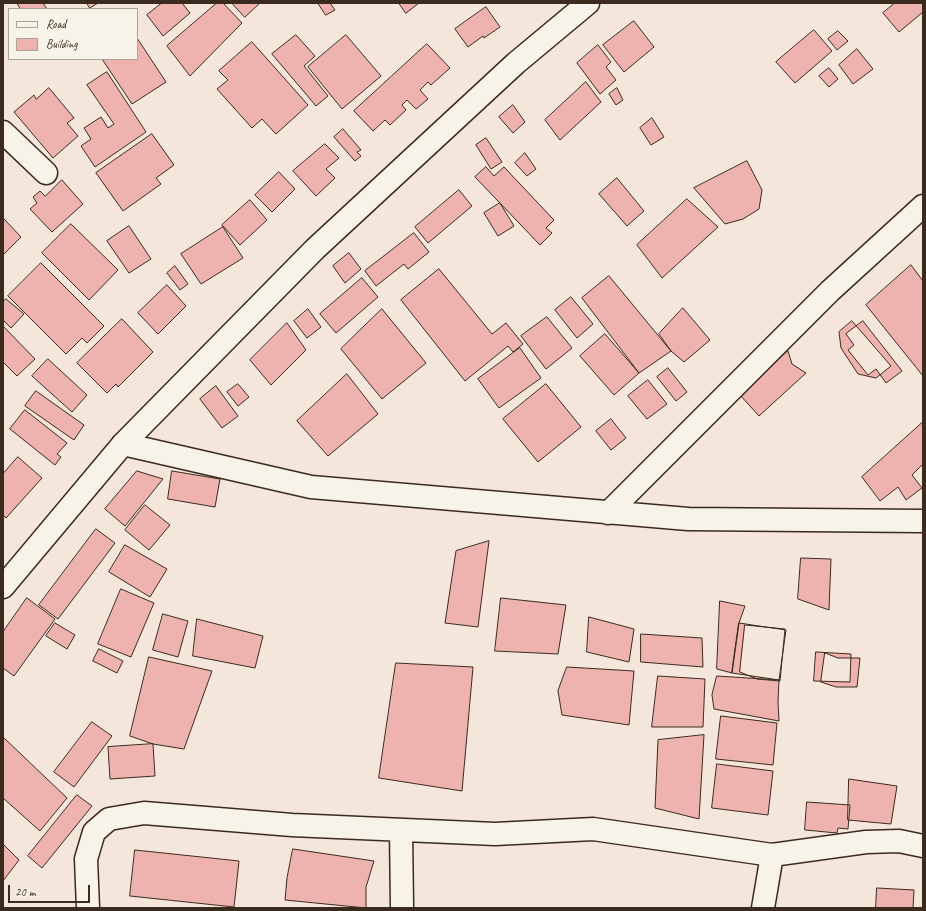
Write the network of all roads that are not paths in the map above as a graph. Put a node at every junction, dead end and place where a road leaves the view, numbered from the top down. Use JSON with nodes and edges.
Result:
{"nodes":[{"id":1,"x":588,"y":3,"type":"edge"},
{"id":2,"x":3,"y":132,"type":"edge"},
{"id":3,"x":46,"y":173,"type":"dead end"},
{"id":4,"x":923,"y":206,"type":"edge"},
{"id":5,"x":123,"y":444,"type":"junction"},
{"id":6,"x":608,"y":513,"type":"junction"},
{"id":7,"x":923,"y":522,"type":"edge"},
{"id":8,"x":3,"y":587,"type":"edge"},
{"id":9,"x":401,"y":830,"type":"junction"},
{"id":10,"x":923,"y":846,"type":"edge"},
{"id":11,"x":772,"y":855,"type":"junction"},
{"id":12,"x":88,"y":908,"type":"edge"},
{"id":13,"x":402,"y":908,"type":"edge"},
{"id":14,"x":763,"y":908,"type":"edge"}],
"edges":[{"from":1,"to":5,"type":"street"},
{"from":2,"to":3,"type":"street"},
{"from":4,"to":6,"type":"street"},
{"from":5,"to":6,"type":"street"},
{"from":5,"to":8,"type":"street"},
{"from":6,"to":7,"type":"street"},
{"from":9,"to":11,"type":"street"},
{"from":9,"to":12,"type":"street"},
{"from":9,"to":13,"type":"street"},
{"from":10,"to":11,"type":"street"},
{"from":11,"to":14,"type":"street"}]}
